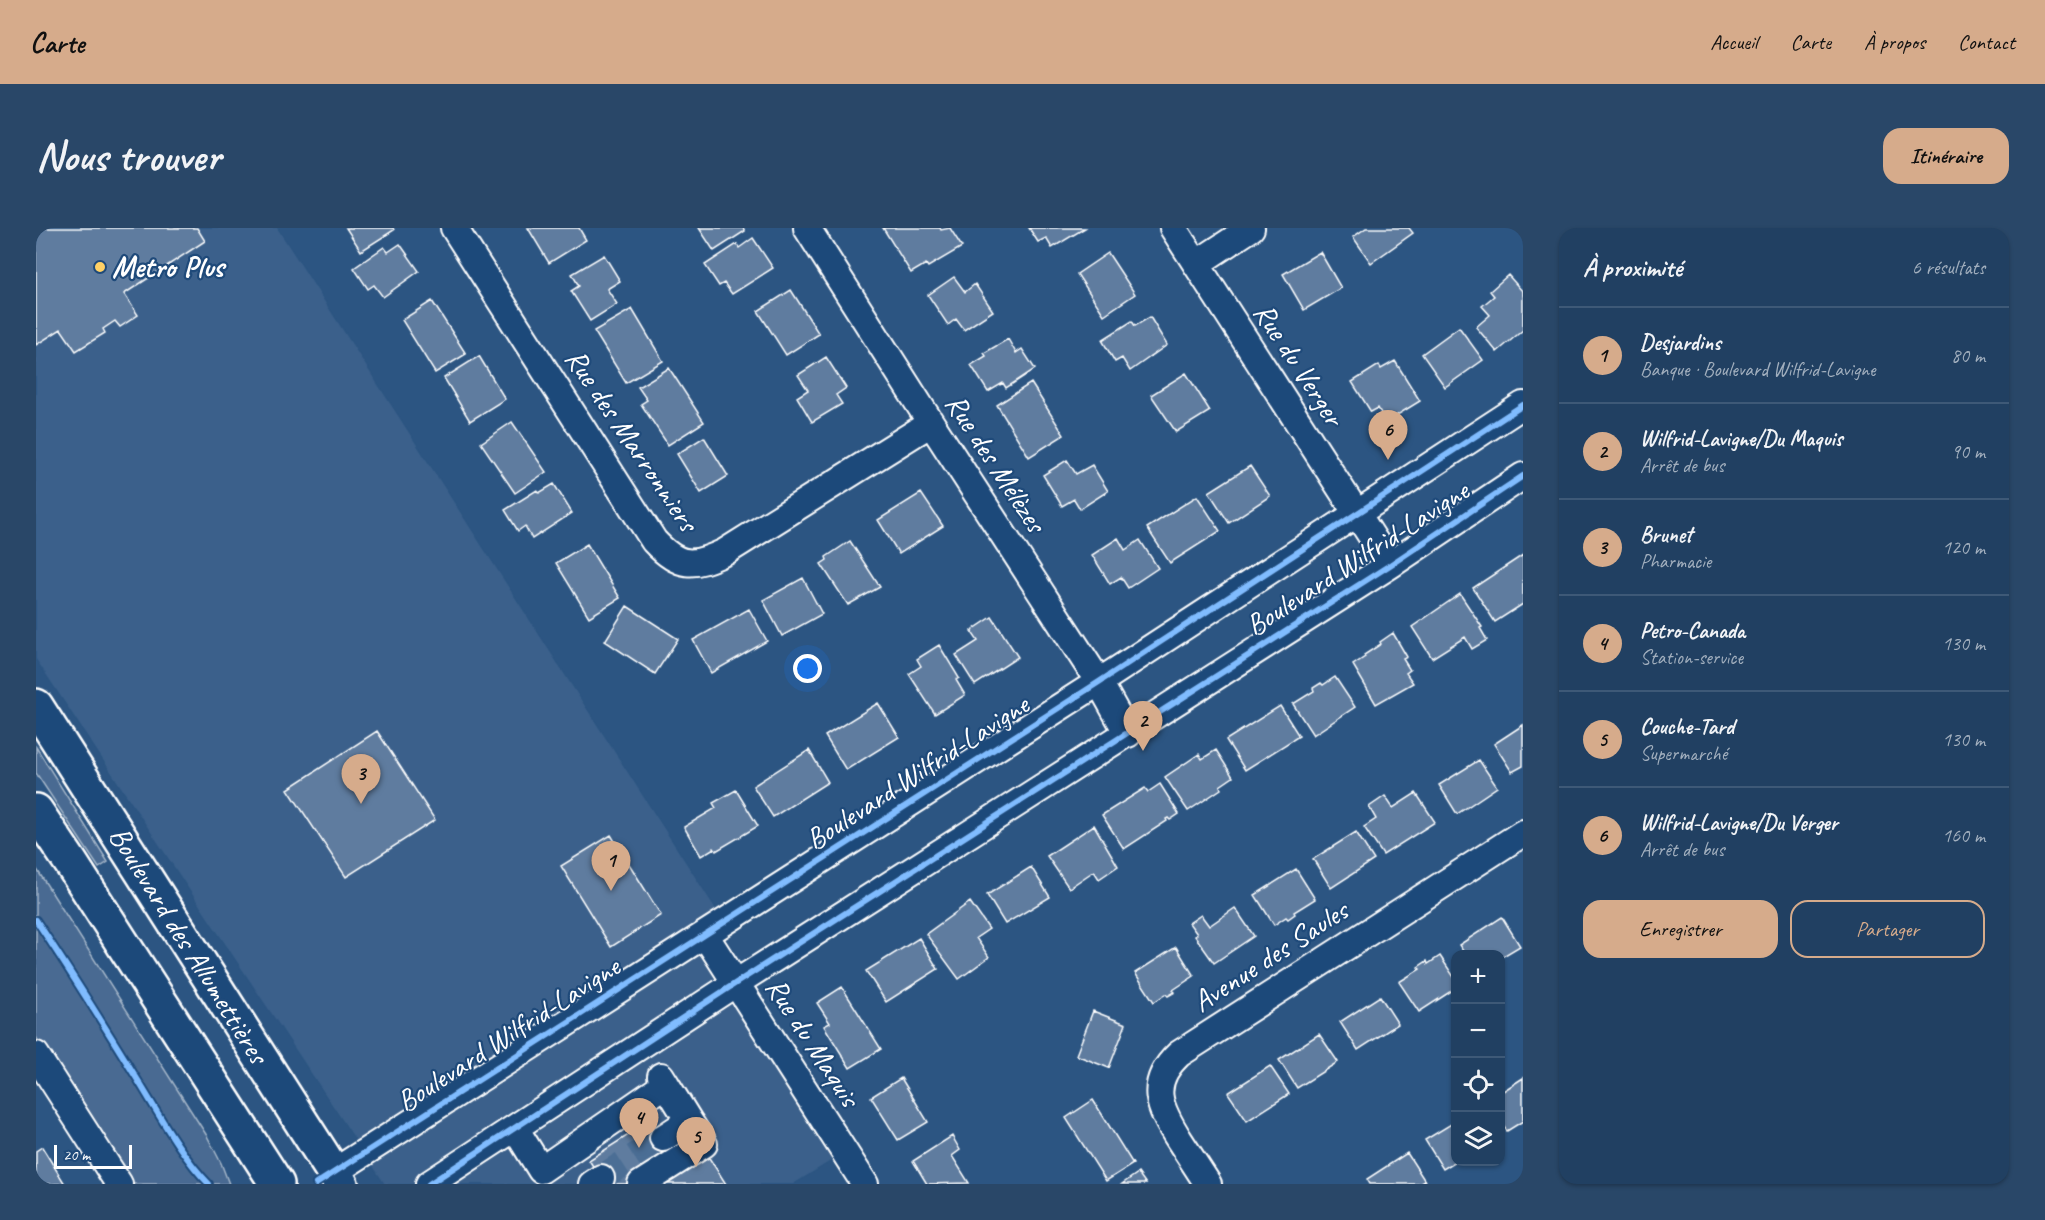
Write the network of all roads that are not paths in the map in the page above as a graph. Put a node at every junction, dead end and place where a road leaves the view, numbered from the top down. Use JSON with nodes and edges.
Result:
{"nodes":[{"id":1,"x":454,"y":228,"type":"edge"},
{"id":2,"x":807,"y":228,"type":"edge"},
{"id":3,"x":1173,"y":228,"type":"edge"},
{"id":4,"x":1251,"y":228,"type":"edge"},
{"id":5,"x":1196,"y":264,"type":"junction"},
{"id":6,"x":1523,"y":405,"type":"edge"},
{"id":7,"x":931,"y":423,"type":"junction"},
{"id":8,"x":1523,"y":476,"type":"edge"},
{"id":9,"x":1356,"y":513,"type":"junction"},
{"id":10,"x":1390,"y":565,"type":"junction"},
{"id":11,"x":1099,"y":682,"type":"junction"},
{"id":12,"x":36,"y":706,"type":"edge"},
{"id":13,"x":1128,"y":734,"type":"junction"},
{"id":14,"x":36,"y":811,"type":"edge"},
{"id":15,"x":1523,"y":833,"type":"edge"},
{"id":16,"x":705,"y":935,"type":"junction"},
{"id":17,"x":736,"y":983,"type":"junction"},
{"id":18,"x":36,"y":1055,"type":"edge"},
{"id":19,"x":689,"y":1121,"type":"junction"},
{"id":20,"x":515,"y":1128,"type":"junction"},
{"id":21,"x":663,"y":1138,"type":"tunnel mouth"},
{"id":22,"x":546,"y":1177,"type":"edge"},
{"id":23,"x":337,"y":1178,"type":"edge"},
{"id":24,"x":118,"y":1184,"type":"edge"},
{"id":25,"x":277,"y":1184,"type":"edge"},
{"id":26,"x":429,"y":1184,"type":"edge"},
{"id":27,"x":641,"y":1184,"type":"edge"},
{"id":28,"x":865,"y":1184,"type":"edge"},
{"id":29,"x":1208,"y":1184,"type":"edge"}],
"edges":[{"from":1,"to":7,"type":"street","name":"Rue des Marronniers"},
{"from":2,"to":7,"type":"street","name":"Rue des Mélèzes"},
{"from":3,"to":5,"type":"street","name":"Rue du Verger"},
{"from":4,"to":5,"type":"street"},
{"from":5,"to":9,"type":"street","name":"Rue du Verger"},
{"from":6,"to":9,"type":"street","name":"Boulevard Wilfrid-Lavigne"},
{"from":7,"to":11,"type":"street","name":"Rue des Mélèzes"},
{"from":8,"to":10,"type":"street","name":"Boulevard Wilfrid-Lavigne"},
{"from":9,"to":10,"type":"street","name":"Rue du Verger"},
{"from":9,"to":11,"type":"street","name":"Boulevard Wilfrid-Lavigne"},
{"from":10,"to":13,"type":"street","name":"Boulevard Wilfrid-Lavigne"},
{"from":11,"to":13,"type":"street","name":"Rue des Mélèzes"},
{"from":11,"to":16,"type":"street","name":"Boulevard Wilfrid-Lavigne"},
{"from":12,"to":23,"type":"highway","name":"Boulevard des Allumettières"},
{"from":13,"to":17,"type":"street","name":"Boulevard Wilfrid-Lavigne"},
{"from":14,"to":25,"type":"highway","name":"Boulevard des Allumettières"},
{"from":15,"to":29,"type":"street","name":"Avenue des Saules"},
{"from":16,"to":17,"type":"street","name":"Rue du Maquis"},
{"from":16,"to":23,"type":"street","name":"Boulevard Wilfrid-Lavigne"},
{"from":17,"to":20,"type":"street","name":"Boulevard Wilfrid-Lavigne"},
{"from":17,"to":28,"type":"street","name":"Rue du Maquis"},
{"from":18,"to":24,"type":"street"},
{"from":19,"to":21,"type":"street"},
{"from":19,"to":22,"type":"street"},
{"from":19,"to":27,"type":"street"},
{"from":20,"to":22,"type":"street"},
{"from":20,"to":26,"type":"street","name":"Boulevard Wilfrid-Lavigne"}]}
